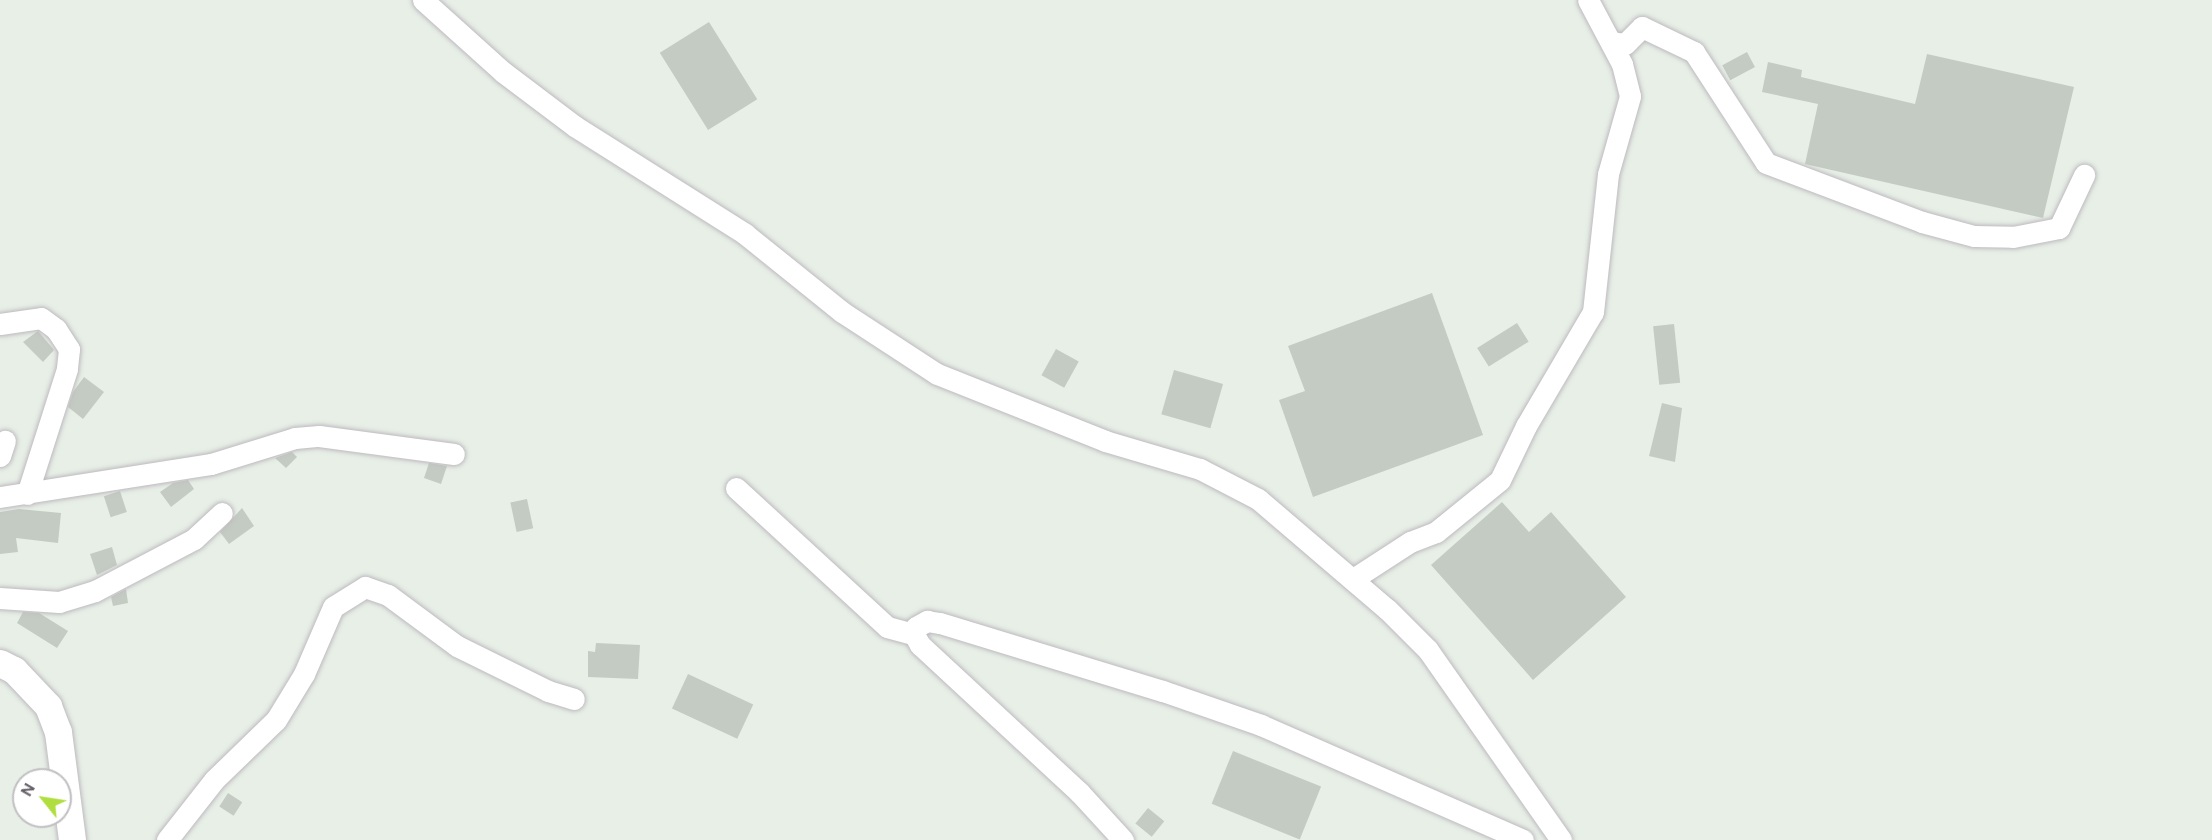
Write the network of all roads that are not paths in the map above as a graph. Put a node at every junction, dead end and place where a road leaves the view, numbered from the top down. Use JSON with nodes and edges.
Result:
{"nodes":[{"id":1,"x":423,"y":0,"type":"edge"},
{"id":2,"x":1588,"y":0,"type":"edge"},
{"id":3,"x":1612,"y":42,"type":"junction"},
{"id":4,"x":2084,"y":175,"type":"dead end"},
{"id":5,"x":0,"y":324,"type":"edge"},
{"id":6,"x":454,"y":454,"type":"dead end"},
{"id":7,"x":736,"y":488,"type":"dead end"},
{"id":8,"x":27,"y":494,"type":"junction"},
{"id":9,"x":0,"y":496,"type":"edge"},
{"id":10,"x":222,"y":513,"type":"dead end"},
{"id":11,"x":1353,"y":579,"type":"junction"},
{"id":12,"x":0,"y":598,"type":"edge"},
{"id":13,"x":914,"y":634,"type":"junction"},
{"id":14,"x":0,"y":663,"type":"edge"},
{"id":15,"x":574,"y":699,"type":"dead end"},
{"id":16,"x":72,"y":840,"type":"edge"},
{"id":17,"x":167,"y":840,"type":"edge"},
{"id":18,"x":1123,"y":840,"type":"edge"},
{"id":19,"x":1523,"y":840,"type":"edge"},
{"id":20,"x":1561,"y":840,"type":"edge"}],
"edges":[{"from":1,"to":11,"type":"street"},
{"from":2,"to":3,"type":"street"},
{"from":3,"to":4,"type":"street"},
{"from":3,"to":11,"type":"street"},
{"from":5,"to":8,"type":"street"},
{"from":6,"to":8,"type":"street"},
{"from":7,"to":13,"type":"street"},
{"from":8,"to":9,"type":"street"},
{"from":10,"to":12,"type":"street"},
{"from":11,"to":20,"type":"street"},
{"from":13,"to":18,"type":"street"},
{"from":13,"to":19,"type":"street"},
{"from":14,"to":16,"type":"street"},
{"from":15,"to":17,"type":"street"}]}
